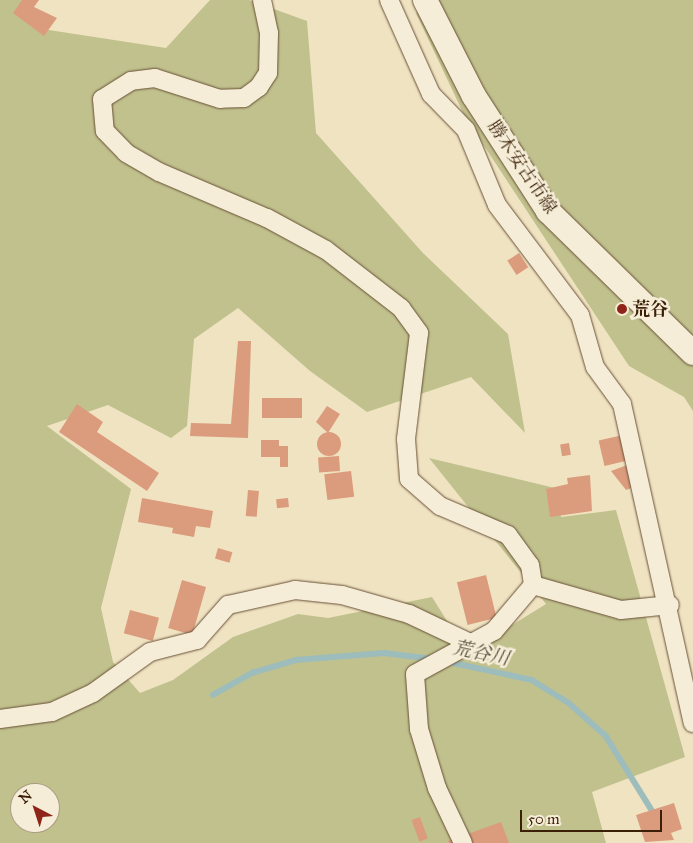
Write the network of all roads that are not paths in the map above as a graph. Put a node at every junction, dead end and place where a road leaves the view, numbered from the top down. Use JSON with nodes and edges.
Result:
{"nodes":[{"id":1,"x":262,"y":0,"type":"edge"},
{"id":2,"x":389,"y":0,"type":"edge"},
{"id":3,"x":425,"y":0,"type":"edge"},
{"id":4,"x":693,"y":353,"type":"edge"},
{"id":5,"x":533,"y":585,"type":"junction"},
{"id":6,"x":670,"y":605,"type":"junction"},
{"id":7,"x":468,"y":642,"type":"junction"},
{"id":8,"x":0,"y":719,"type":"edge"},
{"id":9,"x":693,"y":723,"type":"edge"},
{"id":10,"x":463,"y":843,"type":"edge"}],
"edges":[{"from":1,"to":5,"type":"street"},
{"from":2,"to":6,"type":"street"},
{"from":3,"to":4,"type":"main road","name":"勝木安古市線"},
{"from":5,"to":6,"type":"street"},
{"from":5,"to":7,"type":"street"},
{"from":6,"to":9,"type":"street"},
{"from":7,"to":8,"type":"street"},
{"from":7,"to":10,"type":"street"}]}
